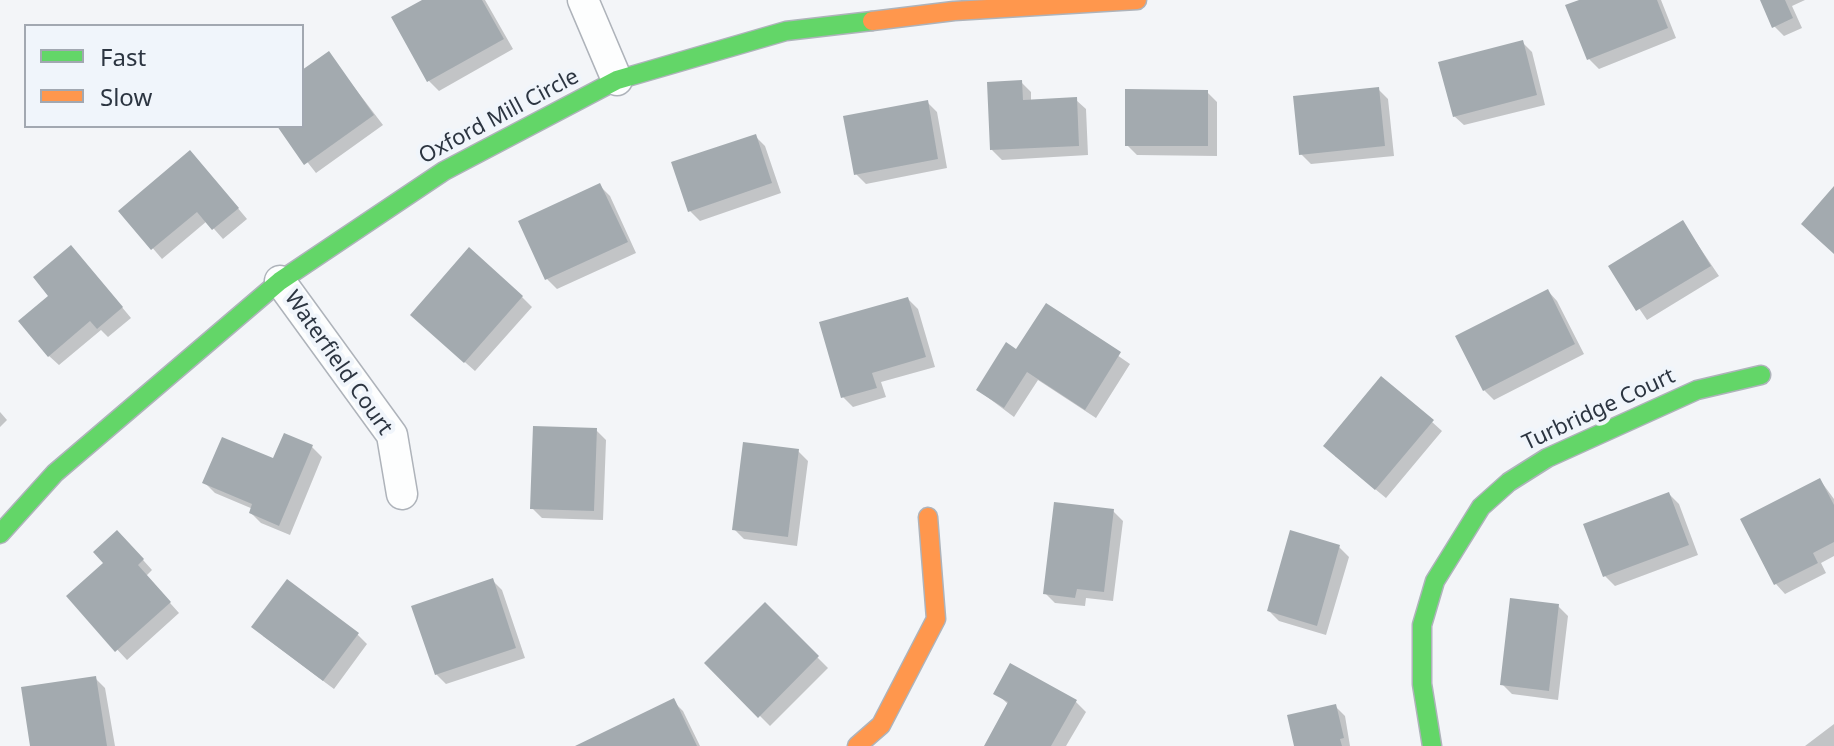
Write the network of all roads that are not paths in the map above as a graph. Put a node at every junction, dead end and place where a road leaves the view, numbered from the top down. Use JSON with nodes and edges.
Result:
{"nodes":[{"id":1,"x":583,"y":0,"type":"edge"},
{"id":2,"x":1137,"y":0,"type":"edge"},
{"id":3,"x":617,"y":80,"type":"junction"},
{"id":4,"x":280,"y":281,"type":"junction"},
{"id":5,"x":1761,"y":375,"type":"dead end"},
{"id":6,"x":402,"y":494,"type":"dead end"},
{"id":7,"x":928,"y":517,"type":"dead end"},
{"id":8,"x":0,"y":534,"type":"edge"},
{"id":9,"x":857,"y":746,"type":"edge"},
{"id":10,"x":1432,"y":746,"type":"edge"}],
"edges":[{"from":1,"to":3,"type":"street"},
{"from":2,"to":3,"type":"street","name":"Oxford Mill Circle"},
{"from":3,"to":4,"type":"street","name":"Oxford Mill Circle"},
{"from":4,"to":6,"type":"street","name":"Waterfield Court"},
{"from":4,"to":8,"type":"street","name":"Oxford Mill Circle"},
{"from":5,"to":10,"type":"street","name":"Turbridge Court"},
{"from":7,"to":9,"type":"street"}]}
